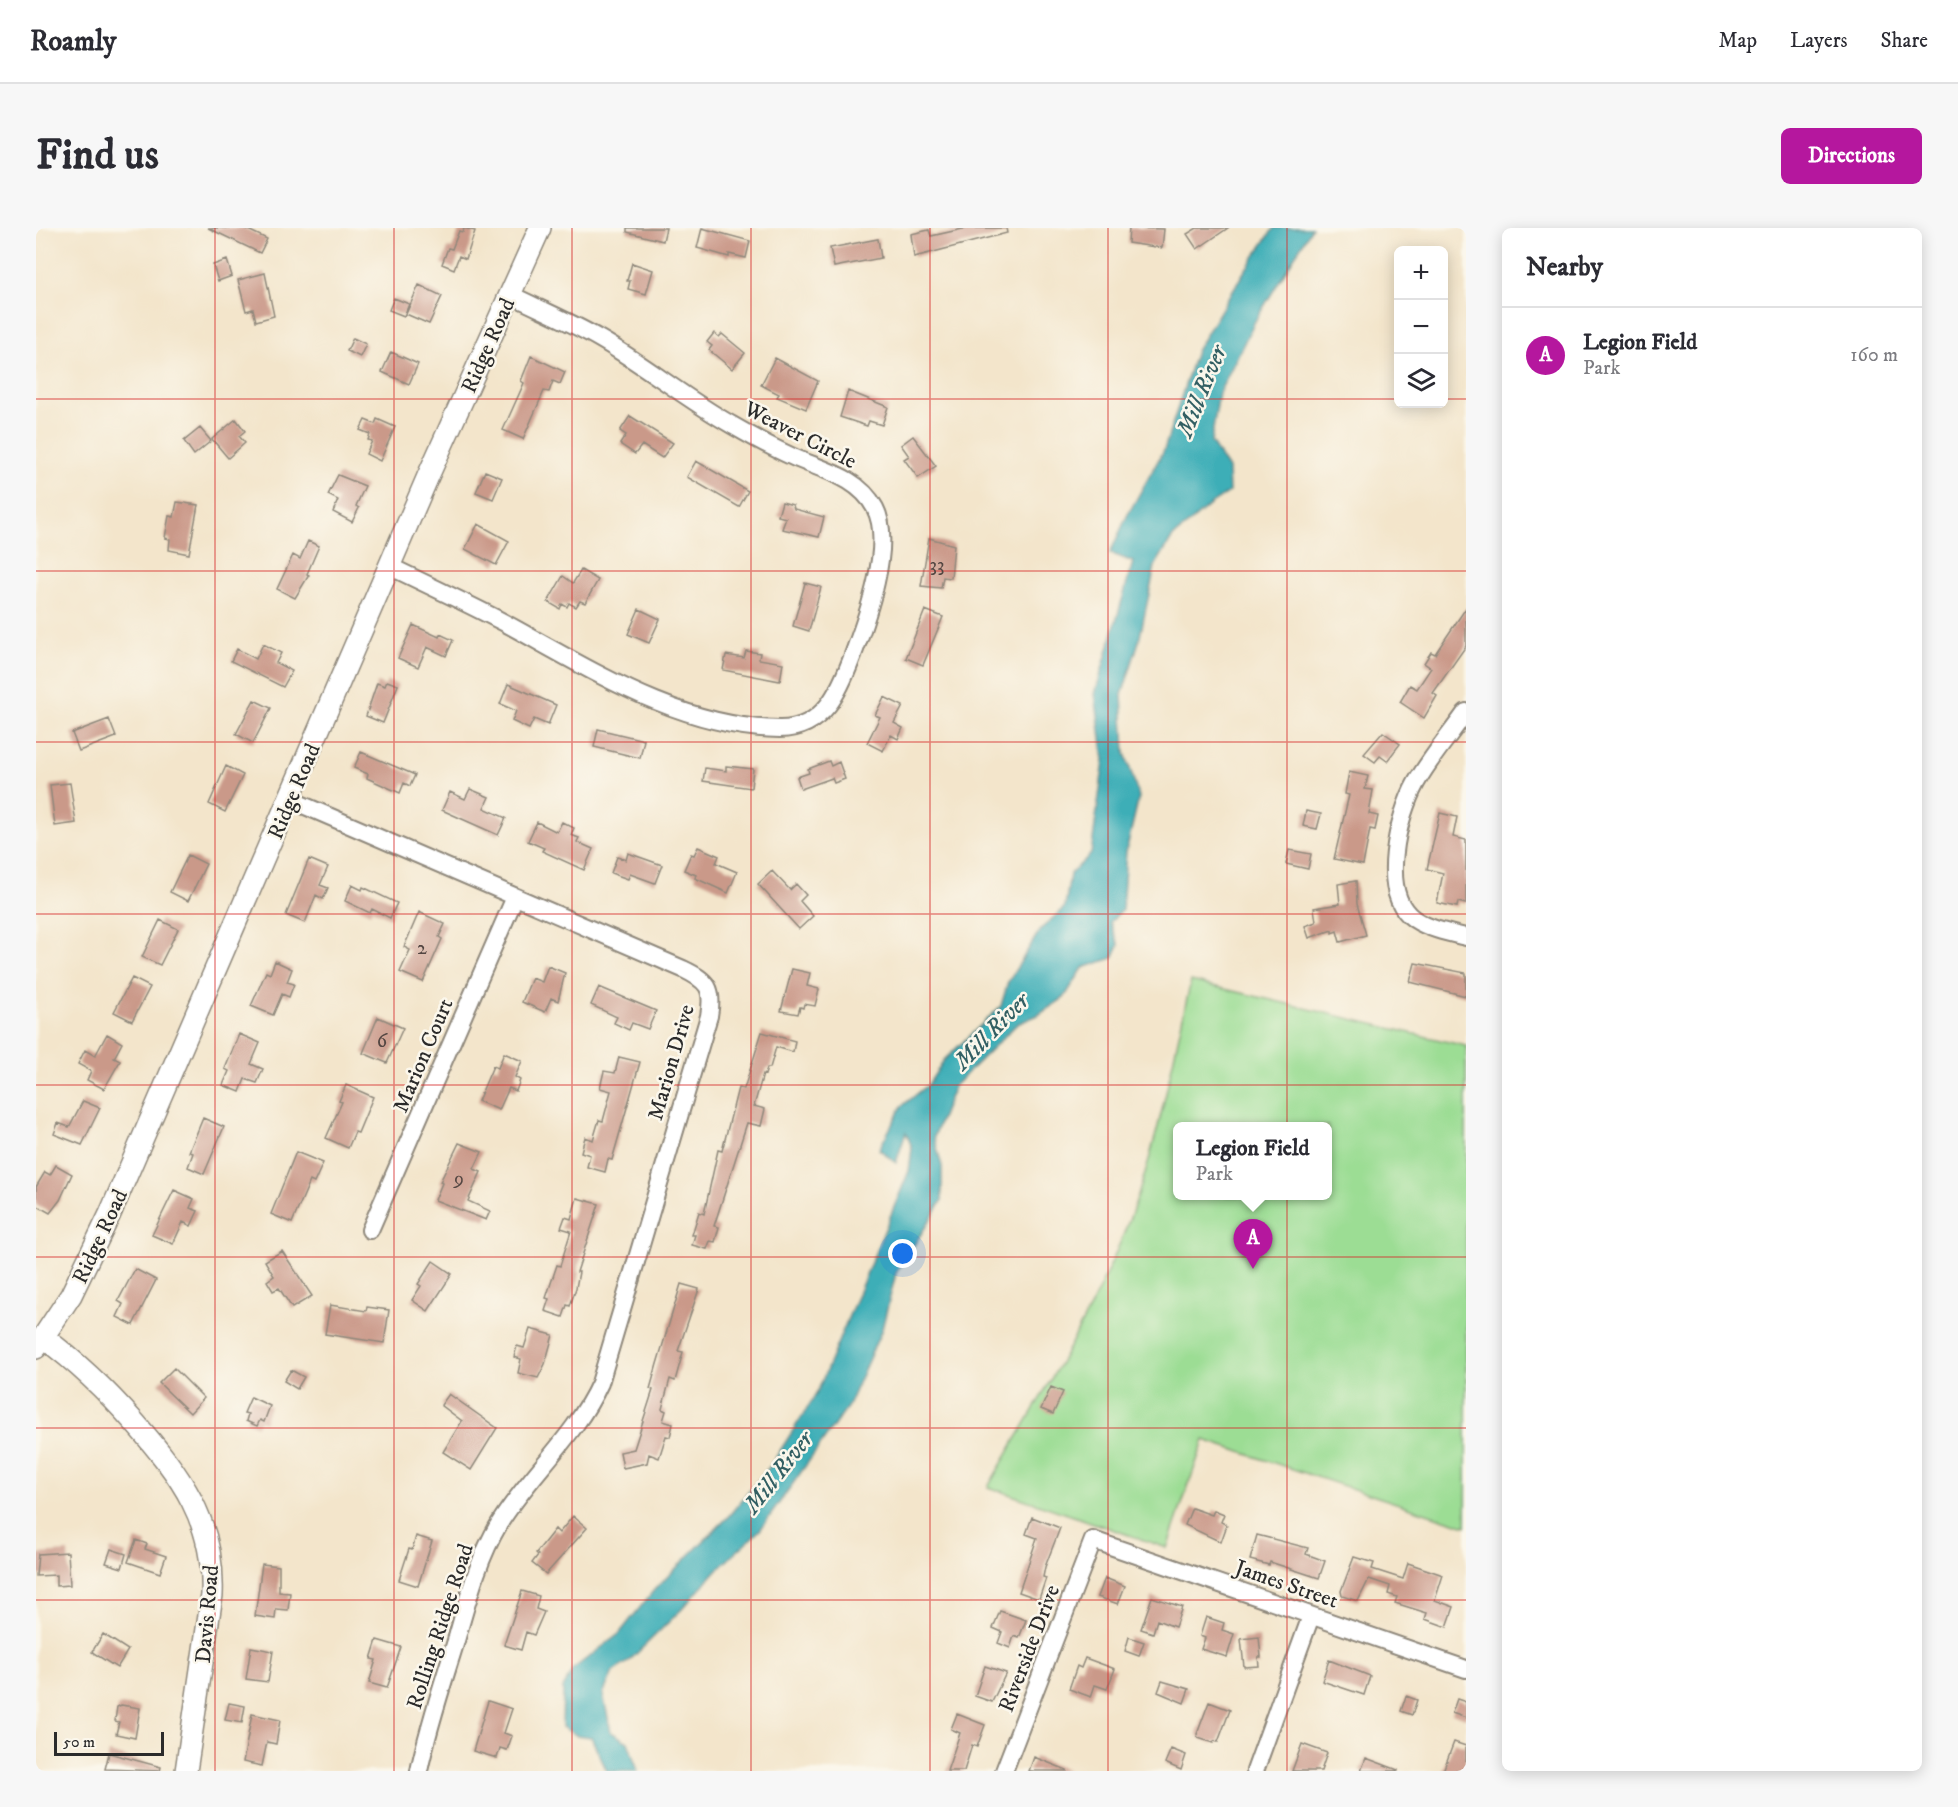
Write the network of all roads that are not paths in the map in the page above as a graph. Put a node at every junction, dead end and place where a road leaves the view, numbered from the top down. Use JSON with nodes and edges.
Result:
{"nodes":[{"id":1,"x":540,"y":228,"type":"edge"},
{"id":2,"x":509,"y":294,"type":"junction"},
{"id":3,"x":389,"y":566,"type":"junction"},
{"id":4,"x":1464,"y":719,"type":"edge"},
{"id":5,"x":289,"y":799,"type":"junction"},
{"id":6,"x":515,"y":897,"type":"junction"},
{"id":7,"x":1466,"y":937,"type":"edge"},
{"id":8,"x":370,"y":1230,"type":"dead end"},
{"id":9,"x":40,"y":1343,"type":"edge"},
{"id":10,"x":515,"y":1501,"type":"joint"},
{"id":11,"x":1093,"y":1540,"type":"joint"},
{"id":12,"x":1311,"y":1616,"type":"junction"},
{"id":13,"x":1466,"y":1669,"type":"edge"},
{"id":14,"x":186,"y":1771,"type":"edge"},
{"id":15,"x":418,"y":1771,"type":"edge"},
{"id":16,"x":1004,"y":1771,"type":"edge"},
{"id":17,"x":1255,"y":1771,"type":"edge"}],
"edges":[{"from":1,"to":2,"type":"main road","name":"Ridge Road"},
{"from":2,"to":3,"type":"main road","name":"Ridge Road"},
{"from":2,"to":3,"type":"street","name":"Weaver Circle"},
{"from":3,"to":5,"type":"main road","name":"Ridge Road"},
{"from":4,"to":7,"type":"street"},
{"from":5,"to":6,"type":"street","name":"Marion Drive"},
{"from":5,"to":9,"type":"main road","name":"Ridge Road"},
{"from":6,"to":8,"type":"street","name":"Marion Court"},
{"from":6,"to":10,"type":"street","name":"Marion Drive"},
{"from":9,"to":14,"type":"main road","name":"Davis Road"},
{"from":10,"to":15,"type":"street","name":"Rolling Ridge Road"},
{"from":11,"to":12,"type":"street","name":"James Street"},
{"from":11,"to":16,"type":"street","name":"Riverside Drive"},
{"from":12,"to":13,"type":"street","name":"James Street"},
{"from":12,"to":17,"type":"street"}]}
